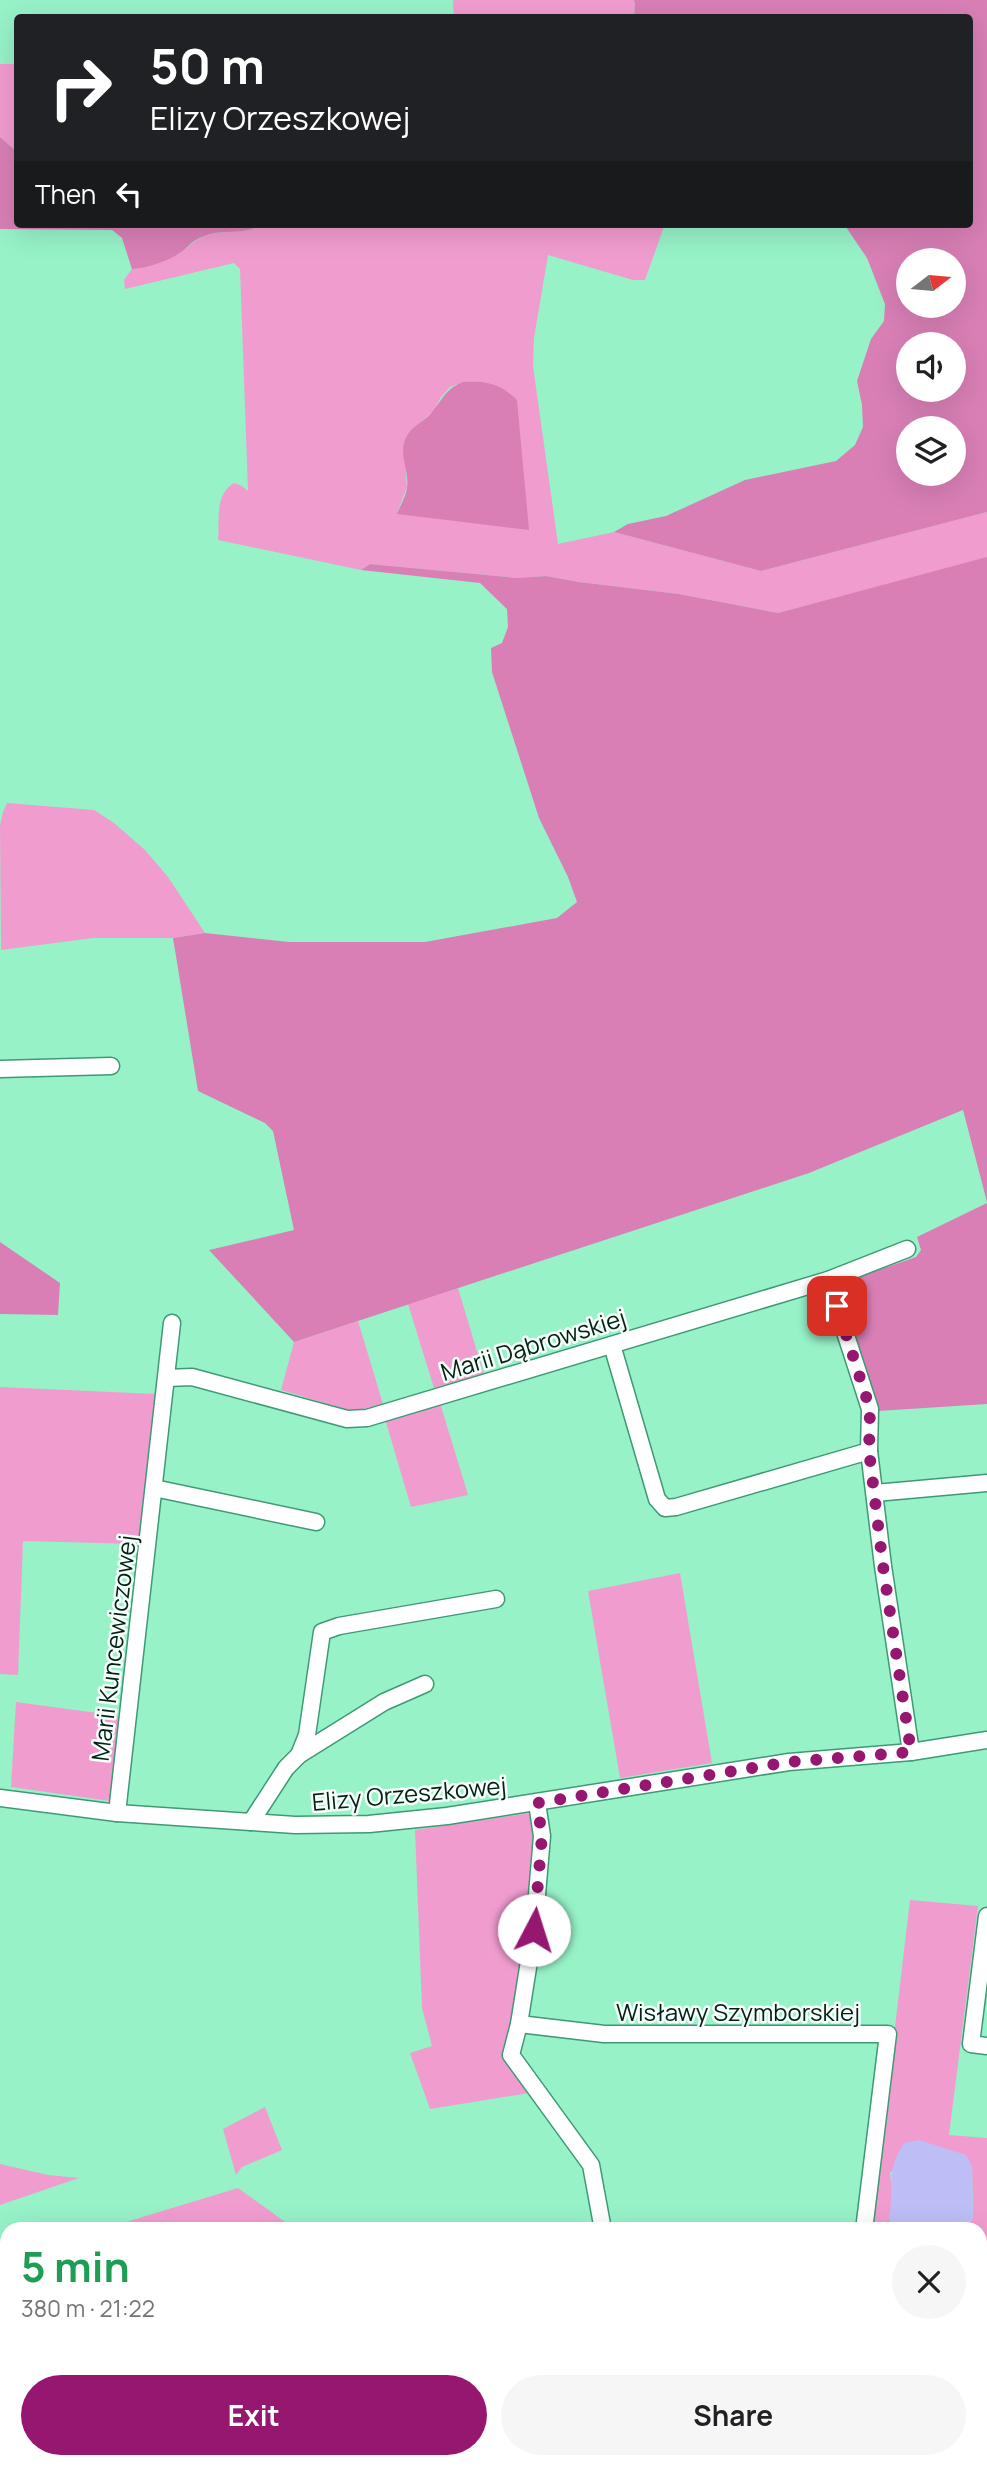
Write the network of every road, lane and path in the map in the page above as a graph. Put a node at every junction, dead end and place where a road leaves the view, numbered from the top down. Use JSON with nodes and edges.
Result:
{"nodes":[{"id":1,"x":111,"y":1066,"type":"dead end"},
{"id":2,"x":0,"y":1069,"type":"edge"},
{"id":3,"x":907,"y":1249,"type":"dead end"},
{"id":4,"x":828,"y":1280,"type":"junction"},
{"id":5,"x":172,"y":1323,"type":"dead end"},
{"id":6,"x":612,"y":1345,"type":"junction"},
{"id":7,"x":167,"y":1378,"type":"junction"},
{"id":8,"x":869,"y":1451,"type":"junction"},
{"id":9,"x":987,"y":1483,"type":"edge"},
{"id":10,"x":154,"y":1488,"type":"junction"},
{"id":11,"x":875,"y":1493,"type":"junction"},
{"id":12,"x":316,"y":1522,"type":"dead end"},
{"id":13,"x":496,"y":1599,"type":"dead end"},
{"id":14,"x":425,"y":1684,"type":"dead end"},
{"id":15,"x":987,"y":1740,"type":"edge"},
{"id":16,"x":911,"y":1752,"type":"junction"},
{"id":17,"x":299,"y":1755,"type":"junction"},
{"id":18,"x":0,"y":1798,"type":"edge"},
{"id":19,"x":537,"y":1803,"type":"junction"},
{"id":20,"x":117,"y":1812,"type":"junction"},
{"id":21,"x":251,"y":1822,"type":"junction"},
{"id":22,"x":987,"y":1916,"type":"edge"},
{"id":23,"x":519,"y":2024,"type":"junction"},
{"id":24,"x":987,"y":2046,"type":"edge"},
{"id":25,"x":602,"y":2222,"type":"edge"},
{"id":26,"x":865,"y":2222,"type":"edge"}],
"edges":[{"from":1,"to":2,"type":"street"},
{"from":3,"to":4,"type":"street","name":"Marii Dąbrowskiej"},
{"from":4,"to":6,"type":"street","name":"Marii Dąbrowskiej"},
{"from":4,"to":8,"type":"street"},
{"from":5,"to":7,"type":"street","name":"Marii Kuncewiczowej"},
{"from":6,"to":7,"type":"street","name":"Marii Dąbrowskiej"},
{"from":6,"to":8,"type":"street"},
{"from":7,"to":10,"type":"street","name":"Marii Kuncewiczowej"},
{"from":8,"to":11,"type":"street"},
{"from":9,"to":11,"type":"street"},
{"from":10,"to":12,"type":"street"},
{"from":10,"to":20,"type":"street","name":"Marii Kuncewiczowej"},
{"from":11,"to":16,"type":"street"},
{"from":13,"to":17,"type":"street"},
{"from":14,"to":17,"type":"street"},
{"from":15,"to":16,"type":"street","name":"Elizy Orzeszkowej"},
{"from":16,"to":19,"type":"street","name":"Elizy Orzeszkowej"},
{"from":17,"to":21,"type":"street"},
{"from":18,"to":20,"type":"street","name":"Elizy Orzeszkowej"},
{"from":19,"to":21,"type":"street","name":"Elizy Orzeszkowej"},
{"from":19,"to":23,"type":"street"},
{"from":20,"to":21,"type":"street","name":"Elizy Orzeszkowej"},
{"from":22,"to":24,"type":"street"},
{"from":23,"to":25,"type":"street"},
{"from":23,"to":26,"type":"street","name":"Wisławy Szymborskiej"}]}
